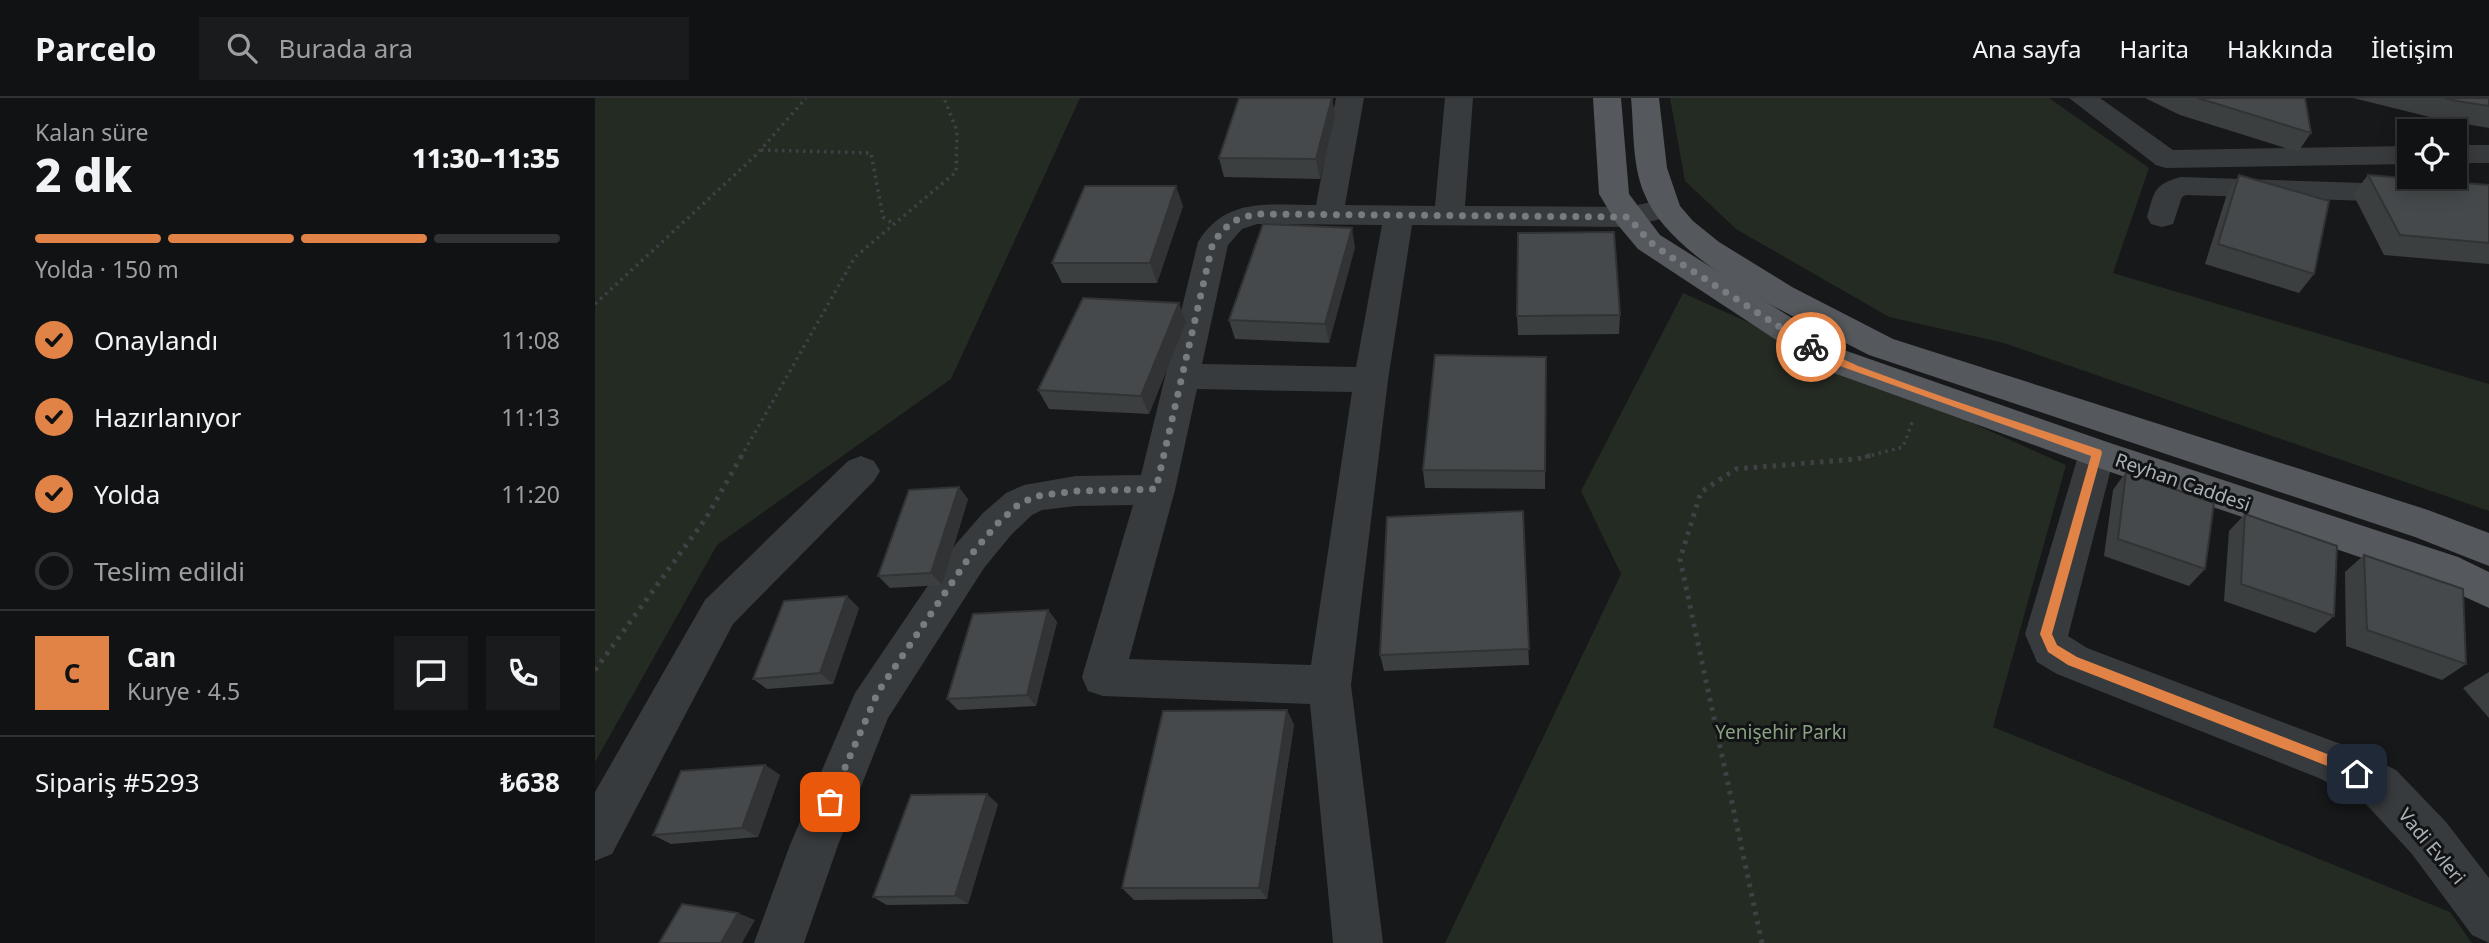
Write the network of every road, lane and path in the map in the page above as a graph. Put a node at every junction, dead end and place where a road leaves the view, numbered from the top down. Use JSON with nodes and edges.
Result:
{"nodes":[{"id":1,"x":806,"y":98,"type":"edge"},
{"id":2,"x":944,"y":98,"type":"edge"},
{"id":3,"x":1350,"y":98,"type":"edge"},
{"id":4,"x":1459,"y":98,"type":"edge"},
{"id":5,"x":1607,"y":98,"type":"edge"},
{"id":6,"x":1645,"y":98,"type":"edge"},
{"id":7,"x":2083,"y":98,"type":"edge"},
{"id":8,"x":761,"y":150,"type":"junction"},
{"id":9,"x":2467,"y":154,"type":"edge"},
{"id":10,"x":2489,"y":154,"type":"edge"},
{"id":11,"x":2397,"y":155,"type":"edge"},
{"id":12,"x":2489,"y":196,"type":"edge"},
{"id":13,"x":1666,"y":208,"type":"junction"},
{"id":14,"x":1329,"y":213,"type":"junction"},
{"id":15,"x":1399,"y":214,"type":"junction"},
{"id":16,"x":1449,"y":214,"type":"junction"},
{"id":17,"x":1628,"y":217,"type":"junction"},
{"id":18,"x":2162,"y":217,"type":"dead end"},
{"id":19,"x":894,"y":224,"type":"junction"},
{"id":20,"x":595,"y":304,"type":"edge"},
{"id":21,"x":1182,"y":376,"type":"junction"},
{"id":22,"x":1371,"y":380,"type":"junction"},
{"id":23,"x":1924,"y":394,"type":"junction"},
{"id":24,"x":2097,"y":453,"type":"junction"},
{"id":25,"x":861,"y":471,"type":"dead end"},
{"id":26,"x":1156,"y":489,"type":"junction"},
{"id":27,"x":2489,"y":550,"type":"edge"},
{"id":28,"x":2489,"y":591,"type":"edge"},
{"id":29,"x":595,"y":670,"type":"edge"},
{"id":30,"x":1330,"y":685,"type":"junction"},
{"id":31,"x":595,"y":838,"type":"edge"},
{"id":32,"x":2489,"y":919,"type":"edge"},
{"id":33,"x":779,"y":943,"type":"edge"},
{"id":34,"x":1358,"y":943,"type":"edge"},
{"id":35,"x":1762,"y":943,"type":"edge"}],
"edges":[{"from":1,"to":8,"type":"path"},
{"from":2,"to":19,"type":"path"},
{"from":3,"to":14,"type":"lane"},
{"from":4,"to":16,"type":"lane"},
{"from":5,"to":17,"type":"main road","name":"Reyhan Caddesi"},
{"from":6,"to":13,"type":"main road","name":"Reyhan Caddesi"},
{"from":7,"to":11,"type":"lane"},
{"from":8,"to":19,"type":"path"},
{"from":8,"to":20,"type":"path"},
{"from":9,"to":10,"type":"lane"},
{"from":12,"to":18,"type":"lane"},
{"from":13,"to":17,"type":"lane"},
{"from":13,"to":27,"type":"main road","name":"Reyhan Caddesi"},
{"from":14,"to":15,"type":"lane"},
{"from":14,"to":21,"type":"lane"},
{"from":15,"to":16,"type":"lane"},
{"from":15,"to":22,"type":"lane"},
{"from":16,"to":17,"type":"lane"},
{"from":17,"to":23,"type":"main road","name":"Reyhan Caddesi"},
{"from":19,"to":29,"type":"path"},
{"from":21,"to":22,"type":"lane"},
{"from":21,"to":26,"type":"lane"},
{"from":22,"to":30,"type":"lane"},
{"from":23,"to":24,"type":"main road","name":"Reyhan Caddesi"},
{"from":23,"to":35,"type":"path"},
{"from":24,"to":28,"type":"main road","name":"Reyhan Caddesi"},
{"from":24,"to":32,"type":"lane","name":"Vadi Evleri"},
{"from":25,"to":31,"type":"lane"},
{"from":26,"to":30,"type":"lane"},
{"from":26,"to":33,"type":"lane"},
{"from":30,"to":34,"type":"lane"}]}
